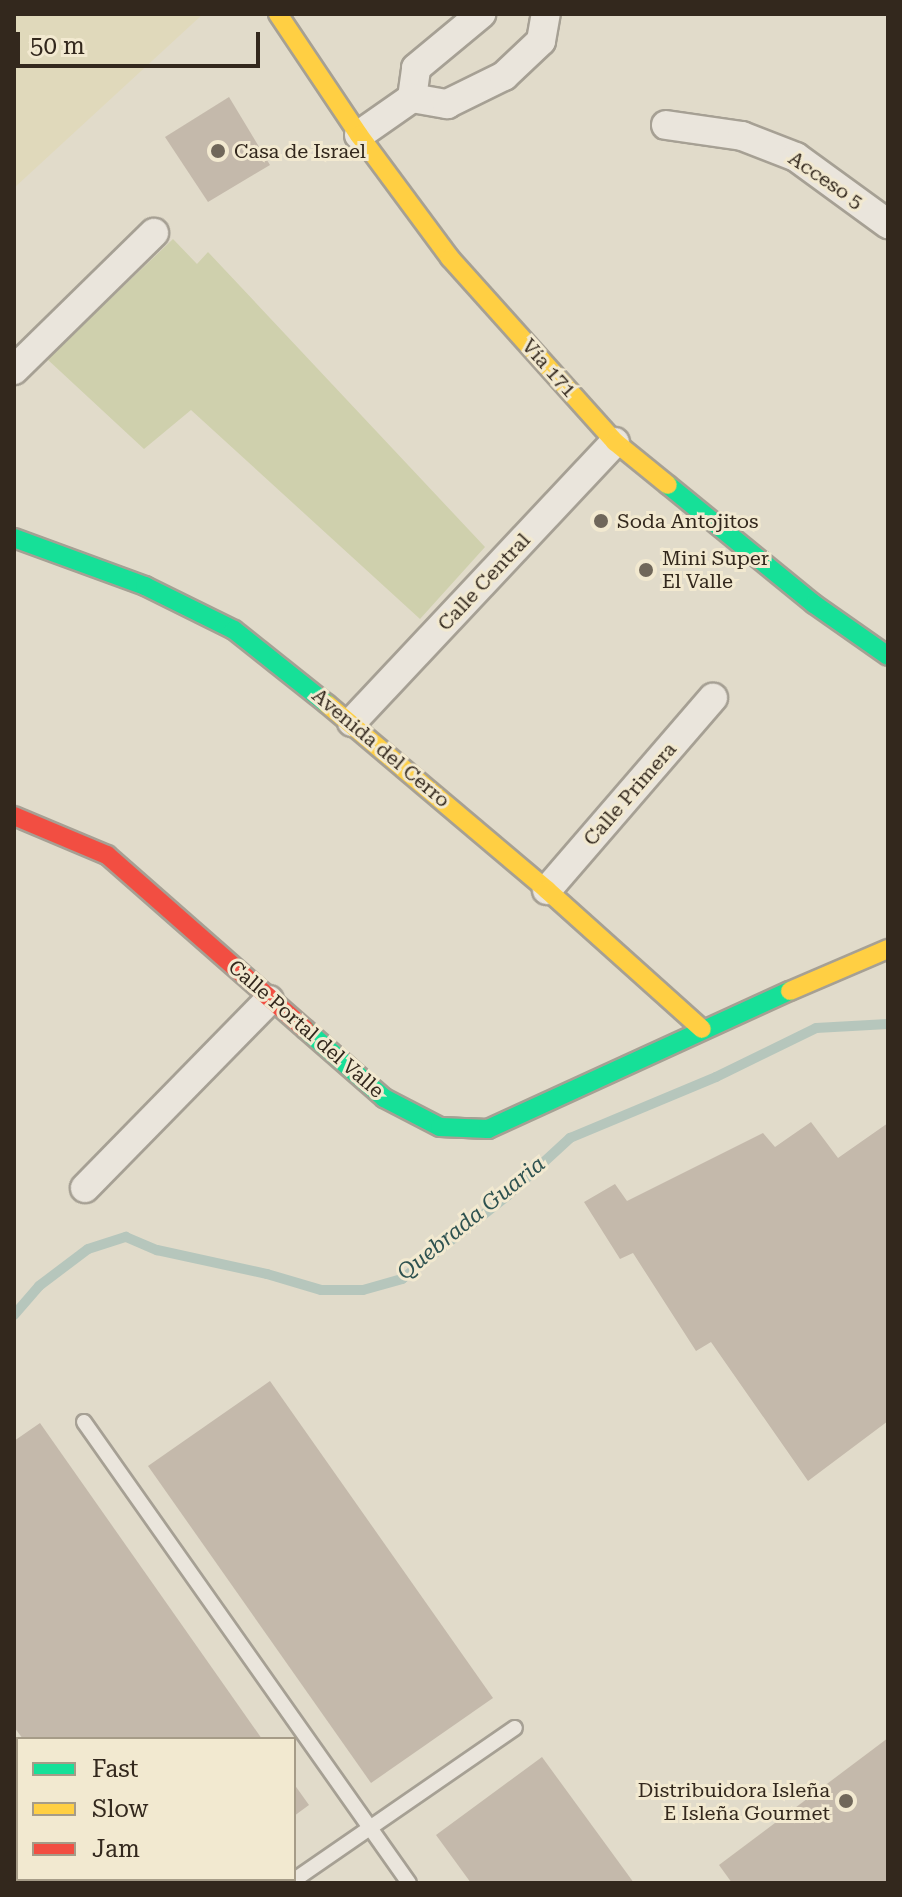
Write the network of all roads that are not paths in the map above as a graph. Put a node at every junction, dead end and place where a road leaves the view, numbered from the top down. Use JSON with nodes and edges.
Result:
{"nodes":[{"id":1,"x":278,"y":14,"type":"edge"},
{"id":2,"x":481,"y":14,"type":"edge"},
{"id":3,"x":546,"y":14,"type":"edge"},
{"id":4,"x":412,"y":98,"type":"junction"},
{"id":5,"x":666,"y":125,"type":"dead end"},
{"id":6,"x":359,"y":135,"type":"junction"},
{"id":7,"x":888,"y":224,"type":"edge"},
{"id":8,"x":154,"y":233,"type":"dead end"},
{"id":9,"x":14,"y":370,"type":"edge"},
{"id":10,"x":615,"y":442,"type":"junction"},
{"id":11,"x":14,"y":538,"type":"edge"},
{"id":12,"x":888,"y":656,"type":"edge"},
{"id":13,"x":713,"y":698,"type":"dead end"},
{"id":14,"x":352,"y":722,"type":"junction"},
{"id":15,"x":14,"y":816,"type":"edge"},
{"id":16,"x":547,"y":890,"type":"junction"},
{"id":17,"x":888,"y":949,"type":"edge"},
{"id":18,"x":269,"y":1000,"type":"junction"},
{"id":19,"x":702,"y":1029,"type":"junction"},
{"id":20,"x":85,"y":1188,"type":"dead end"},
{"id":21,"x":84,"y":1422,"type":"dead end"},
{"id":22,"x":515,"y":1728,"type":"dead end"},
{"id":23,"x":369,"y":1826,"type":"junction"},
{"id":24,"x":296,"y":1879,"type":"edge"},
{"id":25,"x":409,"y":1883,"type":"edge"}],
"edges":[{"from":1,"to":6,"type":"street","name":"Vía 171"},
{"from":2,"to":4,"type":"street"},
{"from":3,"to":4,"type":"street"},
{"from":4,"to":6,"type":"street"},
{"from":5,"to":7,"type":"street","name":"Acceso 5"},
{"from":6,"to":10,"type":"street","name":"Vía 171"},
{"from":8,"to":9,"type":"street"},
{"from":10,"to":12,"type":"street","name":"Vía 171"},
{"from":10,"to":14,"type":"street","name":"Calle Central"},
{"from":11,"to":14,"type":"street","name":"Avenida del Cerro"},
{"from":13,"to":16,"type":"street","name":"Calle Primera"},
{"from":14,"to":16,"type":"street","name":"Avenida del Cerro"},
{"from":15,"to":18,"type":"street","name":"Calle Portal del Valle"},
{"from":16,"to":19,"type":"street","name":"Avenida del Cerro"},
{"from":17,"to":19,"type":"street","name":"Calle Portal del Valle"},
{"from":18,"to":19,"type":"street","name":"Calle Portal del Valle"},
{"from":18,"to":20,"type":"street"},
{"from":21,"to":23,"type":"lane"},
{"from":22,"to":23,"type":"lane"},
{"from":23,"to":24,"type":"lane"},
{"from":23,"to":25,"type":"lane"}]}
